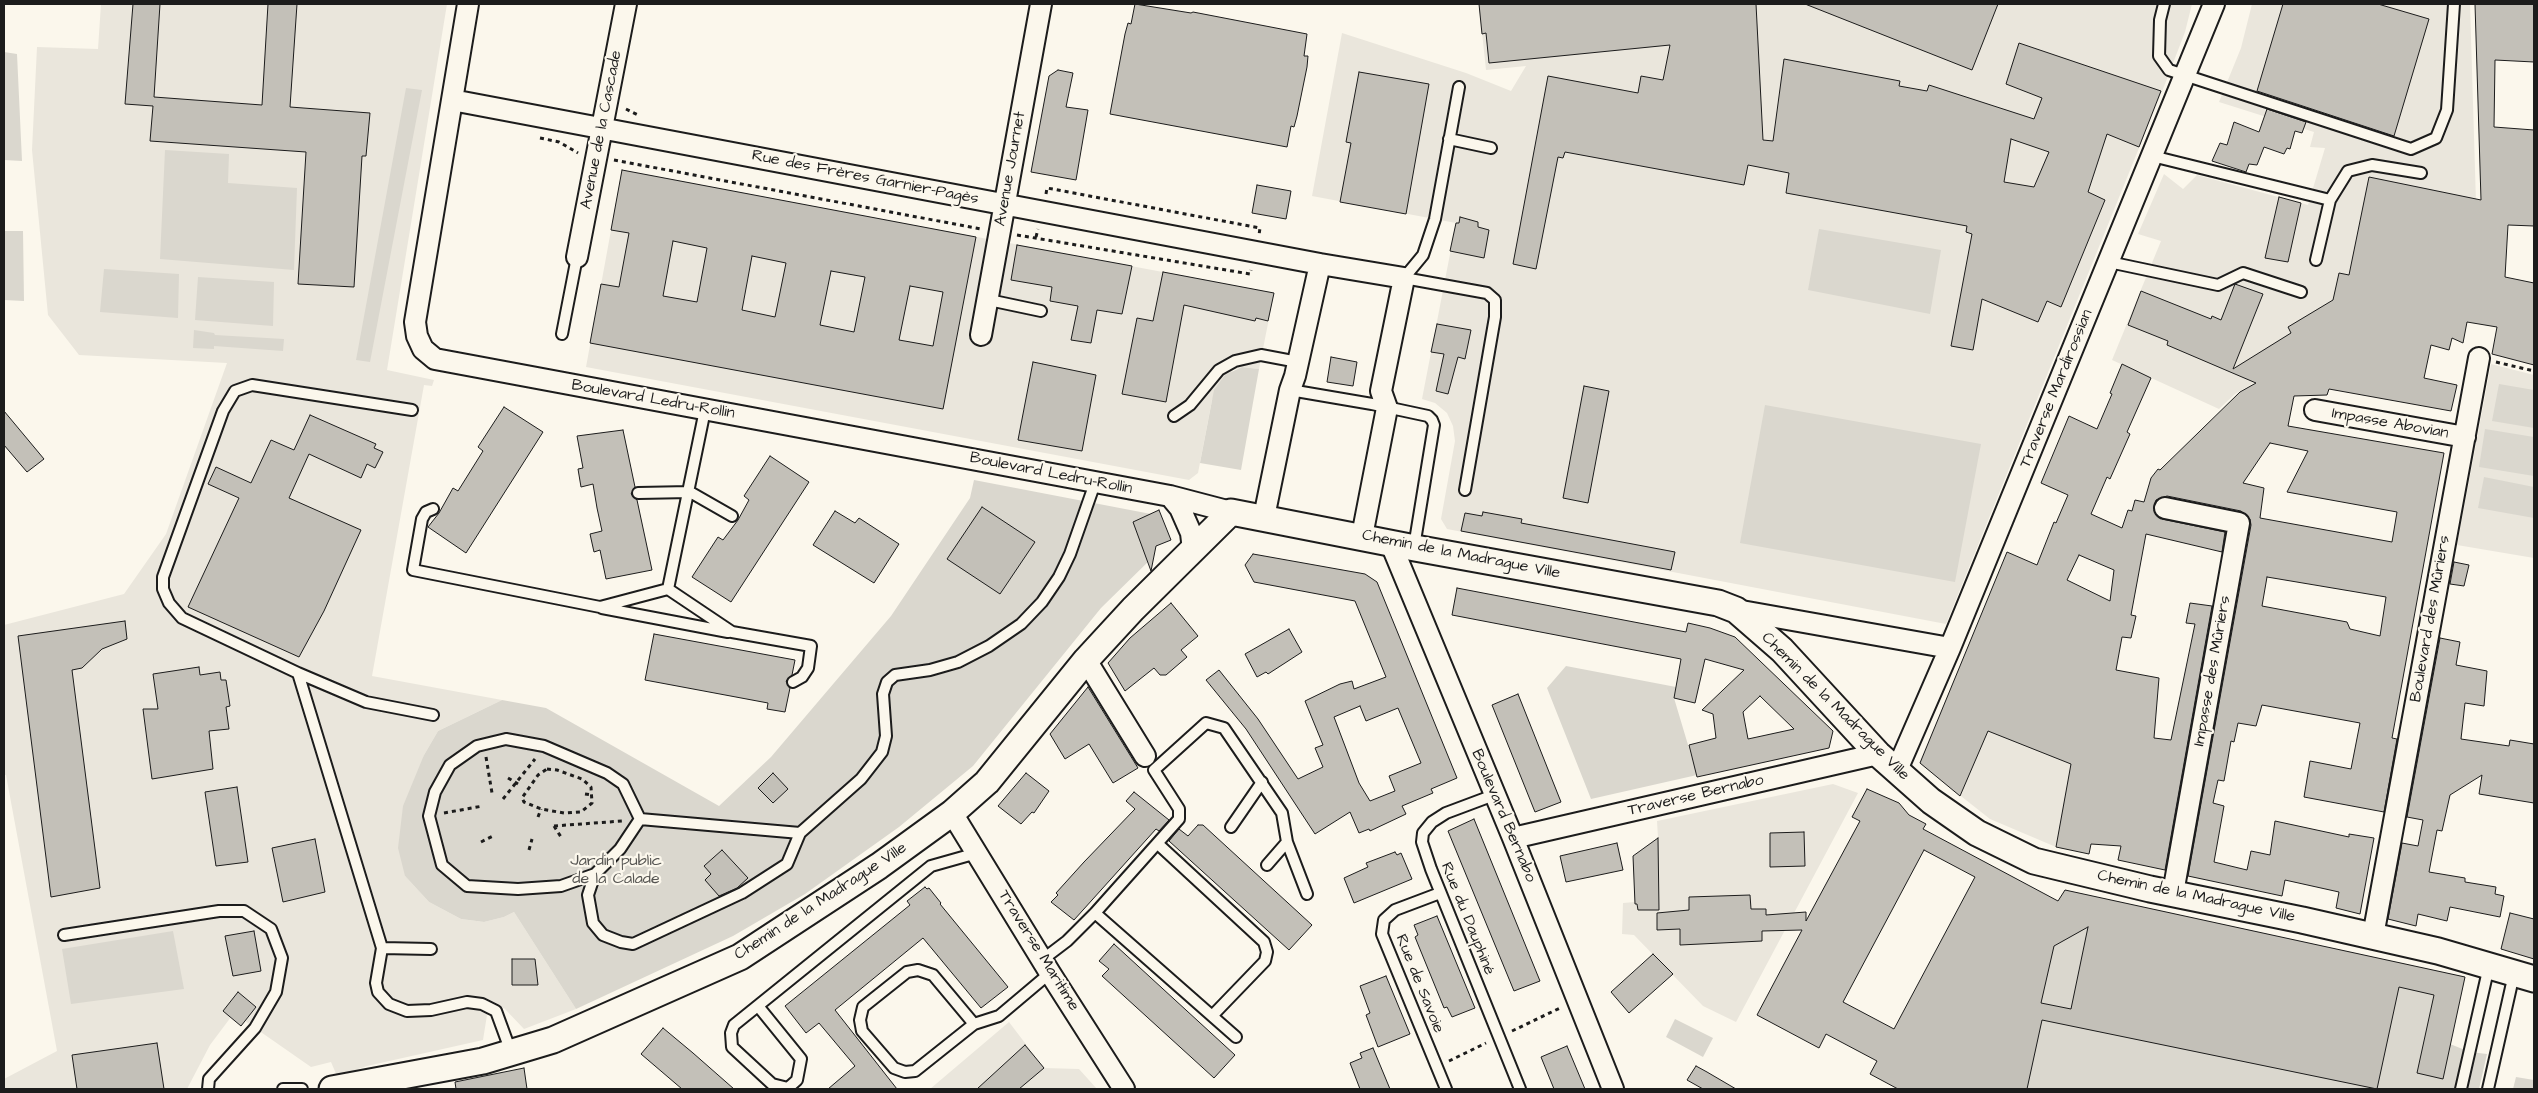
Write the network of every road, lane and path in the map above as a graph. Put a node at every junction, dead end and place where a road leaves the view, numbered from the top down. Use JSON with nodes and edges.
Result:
{"nodes":[{"id":1,"x":468,"y":4,"type":"edge"},
{"id":2,"x":626,"y":4,"type":"edge"},
{"id":3,"x":1041,"y":4,"type":"edge"},
{"id":4,"x":2164,"y":4,"type":"edge"},
{"id":5,"x":2214,"y":4,"type":"edge"},
{"id":6,"x":2454,"y":4,"type":"edge"},
{"id":7,"x":2185,"y":77,"type":"junction"},
{"id":8,"x":1459,"y":87,"type":"dead end"},
{"id":9,"x":452,"y":100,"type":"junction"},
{"id":10,"x":623,"y":105,"type":"dead end"},
{"id":11,"x":642,"y":123,"type":"dead end"},
{"id":12,"x":601,"y":129,"type":"junction"},
{"id":13,"x":531,"y":137,"type":"dead end"},
{"id":14,"x":1449,"y":139,"type":"junction"},
{"id":15,"x":1490,"y":148,"type":"dead end"},
{"id":16,"x":581,"y":155,"type":"dead end"},
{"id":17,"x":2152,"y":156,"type":"junction"},
{"id":18,"x":610,"y":159,"type":"dead end"},
{"id":19,"x":2420,"y":173,"type":"dead end"},
{"id":20,"x":2330,"y":200,"type":"junction"},
{"id":21,"x":1004,"y":204,"type":"junction"},
{"id":22,"x":987,"y":230,"type":"dead end"},
{"id":23,"x":1016,"y":234,"type":"dead end"},
{"id":24,"x":577,"y":257,"type":"joint"},
{"id":25,"x":2316,"y":260,"type":"dead end"},
{"id":26,"x":2109,"y":262,"type":"junction"},
{"id":27,"x":1320,"y":264,"type":"junction"},
{"id":28,"x":1250,"y":274,"type":"dead end"},
{"id":29,"x":1404,"y":278,"type":"junction"},
{"id":30,"x":2301,"y":292,"type":"dead end"},
{"id":31,"x":989,"y":300,"type":"junction"},
{"id":32,"x":1041,"y":311,"type":"dead end"},
{"id":33,"x":562,"y":334,"type":"dead end"},
{"id":34,"x":981,"y":335,"type":"dead end"},
{"id":35,"x":2479,"y":358,"type":"joint"},
{"id":36,"x":1298,"y":362,"type":"junction"},
{"id":37,"x":2534,"y":371,"type":"edge"},
{"id":38,"x":1290,"y":390,"type":"junction"},
{"id":39,"x":1387,"y":408,"type":"junction"},
{"id":40,"x":412,"y":410,"type":"dead end"},
{"id":41,"x":705,"y":410,"type":"junction"},
{"id":42,"x":2315,"y":410,"type":"dead end"},
{"id":43,"x":1174,"y":416,"type":"dead end"},
{"id":44,"x":2464,"y":437,"type":"junction"},
{"id":45,"x":1095,"y":483,"type":"junction"},
{"id":46,"x":1465,"y":490,"type":"dead end"},
{"id":47,"x":638,"y":492,"type":"dead end"},
{"id":48,"x":690,"y":492,"type":"junction"},
{"id":49,"x":1170,"y":496,"type":"junction"},
{"id":50,"x":2165,"y":508,"type":"dead end"},
{"id":51,"x":433,"y":509,"type":"dead end"},
{"id":52,"x":1231,"y":512,"type":"junction"},
{"id":53,"x":732,"y":516,"type":"dead end"},
{"id":54,"x":1264,"y":517,"type":"junction"},
{"id":55,"x":1362,"y":536,"type":"junction"},
{"id":56,"x":1402,"y":546,"type":"junction"},
{"id":57,"x":1193,"y":550,"type":"junction"},
{"id":58,"x":668,"y":588,"type":"junction"},
{"id":59,"x":600,"y":607,"type":"junction"},
{"id":60,"x":1736,"y":610,"type":"junction"},
{"id":61,"x":732,"y":632,"type":"junction"},
{"id":62,"x":1950,"y":648,"type":"junction"},
{"id":63,"x":1086,"y":660,"type":"junction"},
{"id":64,"x":298,"y":673,"type":"junction"},
{"id":65,"x":793,"y":682,"type":"dead end"},
{"id":66,"x":433,"y":715,"type":"dead end"},
{"id":67,"x":485,"y":744,"type":"junction"},
{"id":68,"x":544,"y":746,"type":"junction"},
{"id":69,"x":1878,"y":754,"type":"junction"},
{"id":70,"x":1150,"y":763,"type":"junction"},
{"id":71,"x":1896,"y":772,"type":"junction"},
{"id":72,"x":508,"y":778,"type":"dead end"},
{"id":73,"x":1262,"y":782,"type":"junction"},
{"id":74,"x":518,"y":784,"type":"junction"},
{"id":75,"x":492,"y":793,"type":"dead end"},
{"id":76,"x":584,"y":794,"type":"dead end"},
{"id":77,"x":592,"y":795,"type":"junction"},
{"id":78,"x":1494,"y":795,"type":"junction"},
{"id":79,"x":503,"y":799,"type":"dead end"},
{"id":80,"x":483,"y":806,"type":"dead end"},
{"id":81,"x":541,"y":810,"type":"junction"},
{"id":82,"x":952,"y":813,"type":"junction"},
{"id":83,"x":429,"y":816,"type":"junction"},
{"id":84,"x":538,"y":817,"type":"dead end"},
{"id":85,"x":640,"y":819,"type":"junction"},
{"id":86,"x":1231,"y":827,"type":"dead end"},
{"id":87,"x":800,"y":833,"type":"junction"},
{"id":88,"x":493,"y":836,"type":"dead end"},
{"id":89,"x":562,"y":837,"type":"dead end"},
{"id":90,"x":1513,"y":838,"type":"junction"},
{"id":91,"x":532,"y":839,"type":"dead end"},
{"id":92,"x":481,"y":842,"type":"dead end"},
{"id":93,"x":1287,"y":842,"type":"junction"},
{"id":94,"x":1158,"y":844,"type":"junction"},
{"id":95,"x":529,"y":850,"type":"dead end"},
{"id":96,"x":978,"y":853,"type":"junction"},
{"id":97,"x":1266,"y":865,"type":"dead end"},
{"id":98,"x":594,"y":874,"type":"junction"},
{"id":99,"x":1440,"y":893,"type":"junction"},
{"id":100,"x":2173,"y":893,"type":"junction"},
{"id":101,"x":1307,"y":894,"type":"dead end"},
{"id":102,"x":1094,"y":913,"type":"junction"},
{"id":103,"x":64,"y":935,"type":"dead end"},
{"id":104,"x":2373,"y":936,"type":"junction"},
{"id":105,"x":382,"y":948,"type":"junction"},
{"id":106,"x":432,"y":950,"type":"dead end"},
{"id":107,"x":1046,"y":966,"type":"junction"},
{"id":108,"x":2489,"y":966,"type":"junction"},
{"id":109,"x":2524,"y":976,"type":"edge"},
{"id":110,"x":758,"y":1006,"type":"junction"},
{"id":111,"x":1212,"y":1016,"type":"junction"},
{"id":112,"x":1541,"y":1018,"type":"dead end"},
{"id":113,"x":974,"y":1024,"type":"junction"},
{"id":114,"x":1517,"y":1029,"type":"dead end"},
{"id":115,"x":1236,"y":1037,"type":"dead end"},
{"id":116,"x":1480,"y":1046,"type":"dead end"},
{"id":117,"x":511,"y":1052,"type":"junction"},
{"id":118,"x":1448,"y":1061,"type":"dead end"},
{"id":119,"x":350,"y":1088,"type":"edge"},
{"id":120,"x":208,"y":1089,"type":"edge"},
{"id":121,"x":283,"y":1089,"type":"edge"},
{"id":122,"x":302,"y":1089,"type":"edge"},
{"id":123,"x":1124,"y":1089,"type":"edge"},
{"id":124,"x":1446,"y":1089,"type":"edge"},
{"id":125,"x":1520,"y":1089,"type":"edge"},
{"id":126,"x":1613,"y":1089,"type":"edge"},
{"id":127,"x":2461,"y":1089,"type":"edge"},
{"id":128,"x":2488,"y":1089,"type":"edge"}],
"edges":[{"from":1,"to":9,"type":"street","name":"Boulevard Ledru-Rollin"},
{"from":2,"to":12,"type":"street","name":"Avenue de la Cascade"},
{"from":3,"to":21,"type":"street","name":"Avenue Journet"},
{"from":4,"to":7,"type":"lane"},
{"from":5,"to":7,"type":"street","name":"Traverse Mardirossian"},
{"from":6,"to":7,"type":"lane"},
{"from":7,"to":17,"type":"street","name":"Traverse Mardirossian"},
{"from":8,"to":14,"type":"lane"},
{"from":9,"to":12,"type":"street","name":"Rue des Frères Garnier-Pagès"},
{"from":9,"to":41,"type":"street","name":"Boulevard Ledru-Rollin"},
{"from":10,"to":11,"type":"path"},
{"from":12,"to":21,"type":"street","name":"Rue des Frères Garnier-Pagès"},
{"from":12,"to":24,"type":"street","name":"Avenue de la Cascade"},
{"from":13,"to":16,"type":"path"},
{"from":14,"to":15,"type":"lane"},
{"from":14,"to":29,"type":"lane"},
{"from":17,"to":20,"type":"lane"},
{"from":17,"to":26,"type":"street","name":"Traverse Mardirossian"},
{"from":18,"to":22,"type":"path"},
{"from":19,"to":20,"type":"lane"},
{"from":20,"to":25,"type":"lane"},
{"from":21,"to":27,"type":"street","name":"Rue des Frères Garnier-Pagès"},
{"from":21,"to":31,"type":"street","name":"Avenue Journet"},
{"from":23,"to":28,"type":"path"},
{"from":24,"to":33,"type":"lane"},
{"from":26,"to":30,"type":"lane"},
{"from":26,"to":62,"type":"street","name":"Traverse Mardirossian"},
{"from":27,"to":29,"type":"street","name":"Rue des Frères Garnier-Pagès"},
{"from":27,"to":36,"type":"street"},
{"from":29,"to":39,"type":"street"},
{"from":29,"to":46,"type":"lane"},
{"from":31,"to":32,"type":"lane"},
{"from":31,"to":34,"type":"street","name":"Avenue Journet"},
{"from":35,"to":37,"type":"path"},
{"from":35,"to":44,"type":"street","name":"Boulevard des Mûriers"},
{"from":36,"to":38,"type":"street"},
{"from":36,"to":43,"type":"lane"},
{"from":38,"to":39,"type":"lane"},
{"from":38,"to":54,"type":"street"},
{"from":39,"to":55,"type":"street"},
{"from":39,"to":56,"type":"lane"},
{"from":40,"to":64,"type":"lane"},
{"from":41,"to":45,"type":"street","name":"Boulevard Ledru-Rollin"},
{"from":41,"to":48,"type":"lane"},
{"from":42,"to":44,"type":"street","name":"Impasse Abovian"},
{"from":44,"to":104,"type":"street","name":"Boulevard des Mûriers"},
{"from":45,"to":49,"type":"street","name":"Boulevard Ledru-Rollin"},
{"from":45,"to":87,"type":"lane"},
{"from":47,"to":48,"type":"lane"},
{"from":48,"to":53,"type":"lane"},
{"from":48,"to":58,"type":"lane"},
{"from":49,"to":52,"type":"street","name":"Boulevard Ledru-Rollin"},
{"from":49,"to":57,"type":"street"},
{"from":50,"to":100,"type":"street","name":"Impasse des Mûriers"},
{"from":51,"to":59,"type":"lane"},
{"from":52,"to":54,"type":"street","name":"Chemin de la Madrague Ville"},
{"from":52,"to":57,"type":"street","name":"Chemin de la Madrague Ville"},
{"from":54,"to":55,"type":"street","name":"Chemin de la Madrague Ville"},
{"from":55,"to":56,"type":"street","name":"Chemin de la Madrague Ville"},
{"from":56,"to":60,"type":"street","name":"Chemin de la Madrague Ville"},
{"from":56,"to":78,"type":"street","name":"Boulevard Bernabo"},
{"from":57,"to":63,"type":"street","name":"Chemin de la Madrague Ville"},
{"from":58,"to":59,"type":"lane"},
{"from":58,"to":61,"type":"lane"},
{"from":59,"to":61,"type":"lane"},
{"from":60,"to":62,"type":"street"},
{"from":60,"to":69,"type":"street","name":"Chemin de la Madrague Ville"},
{"from":61,"to":65,"type":"lane"},
{"from":62,"to":71,"type":"street","name":"Traverse Mardirossian"},
{"from":63,"to":70,"type":"street"},
{"from":63,"to":82,"type":"street","name":"Chemin de la Madrague Ville"},
{"from":64,"to":66,"type":"lane"},
{"from":64,"to":105,"type":"lane"},
{"from":67,"to":68,"type":"lane"},
{"from":67,"to":75,"type":"path"},
{"from":67,"to":83,"type":"lane"},
{"from":68,"to":74,"type":"path"},
{"from":68,"to":85,"type":"lane"},
{"from":69,"to":71,"type":"street","name":"Chemin de la Madrague Ville"},
{"from":69,"to":90,"type":"street","name":"Traverse Bernabo"},
{"from":70,"to":73,"type":"lane"},
{"from":70,"to":94,"type":"lane"},
{"from":71,"to":100,"type":"street","name":"Chemin de la Madrague Ville"},
{"from":72,"to":74,"type":"path"},
{"from":73,"to":86,"type":"lane"},
{"from":73,"to":93,"type":"lane"},
{"from":74,"to":79,"type":"path"},
{"from":76,"to":77,"type":"path"},
{"from":77,"to":81,"type":"path"},
{"from":77,"to":81,"type":"path"},
{"from":78,"to":90,"type":"street","name":"Boulevard Bernabo"},
{"from":78,"to":99,"type":"lane","name":"Rue du Dauphiné"},
{"from":80,"to":83,"type":"path"},
{"from":81,"to":84,"type":"path"},
{"from":82,"to":96,"type":"street","name":"Traverse Maritime"},
{"from":82,"to":117,"type":"street","name":"Chemin de la Madrague Ville"},
{"from":83,"to":98,"type":"lane"},
{"from":85,"to":87,"type":"lane"},
{"from":85,"to":89,"type":"path"},
{"from":85,"to":98,"type":"lane"},
{"from":87,"to":98,"type":"lane"},
{"from":88,"to":92,"type":"path"},
{"from":90,"to":126,"type":"street","name":"Boulevard Bernabo"},
{"from":91,"to":95,"type":"path"},
{"from":93,"to":97,"type":"lane"},
{"from":93,"to":101,"type":"lane"},
{"from":94,"to":102,"type":"lane"},
{"from":94,"to":111,"type":"lane"},
{"from":96,"to":107,"type":"street","name":"Traverse Maritime"},
{"from":96,"to":110,"type":"lane"},
{"from":99,"to":124,"type":"lane","name":"Rue de Savoie"},
{"from":99,"to":125,"type":"lane","name":"Rue du Dauphiné"},
{"from":100,"to":104,"type":"street","name":"Chemin de la Madrague Ville"},
{"from":102,"to":107,"type":"lane"},
{"from":102,"to":111,"type":"lane"},
{"from":103,"to":120,"type":"lane"},
{"from":104,"to":108,"type":"street","name":"Chemin de la Madrague Ville"},
{"from":105,"to":106,"type":"lane"},
{"from":105,"to":117,"type":"lane"},
{"from":107,"to":113,"type":"lane"},
{"from":107,"to":123,"type":"street","name":"Traverse Maritime"},
{"from":108,"to":109,"type":"street","name":"Chemin de la Madrague Ville"},
{"from":108,"to":127,"type":"lane"},
{"from":109,"to":128,"type":"lane"},
{"from":110,"to":110,"type":"lane"},
{"from":111,"to":115,"type":"lane"},
{"from":112,"to":114,"type":"path"},
{"from":113,"to":113,"type":"lane"},
{"from":116,"to":118,"type":"path"},
{"from":117,"to":119,"type":"street","name":"Chemin de la Madrague Ville"},
{"from":121,"to":122,"type":"lane"}]}
